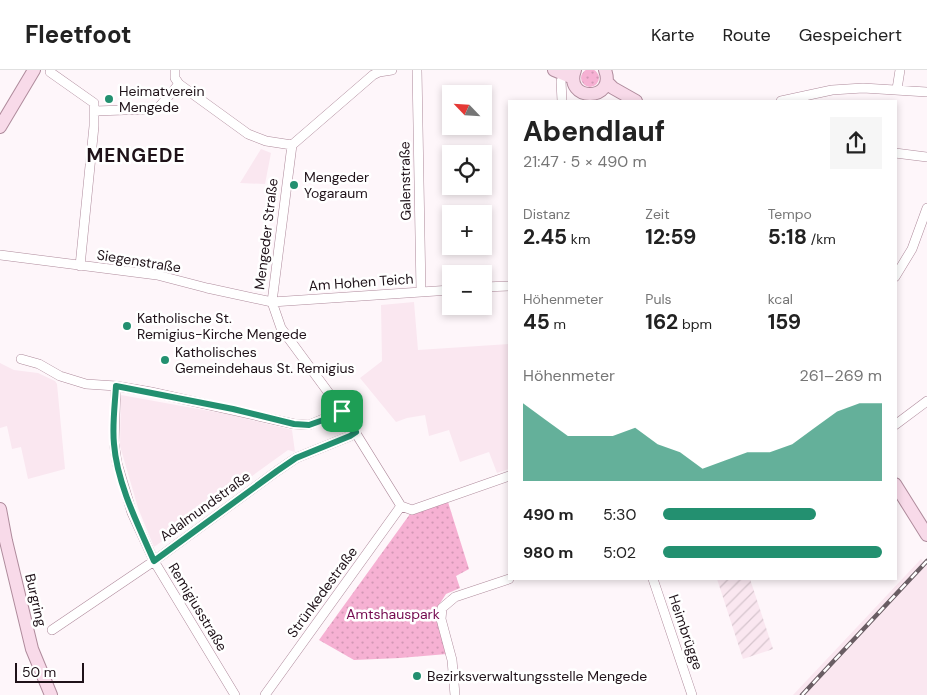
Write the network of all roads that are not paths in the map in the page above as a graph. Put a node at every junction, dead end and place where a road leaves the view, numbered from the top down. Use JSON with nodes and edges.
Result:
{"nodes":[{"id":1,"x":34,"y":70,"type":"edge"},
{"id":2,"x":175,"y":70,"type":"edge"},
{"id":3,"x":392,"y":70,"type":"edge"},
{"id":4,"x":417,"y":70,"type":"edge"},
{"id":5,"x":900,"y":70,"type":"edge"},
{"id":6,"x":50,"y":72,"type":"dead end"},
{"id":7,"x":566,"y":75,"type":"edge"},
{"id":8,"x":604,"y":81,"type":"edge"},
{"id":9,"x":179,"y":84,"type":"junction"},
{"id":10,"x":897,"y":89,"type":"junction"},
{"id":11,"x":927,"y":92,"type":"edge"},
{"id":12,"x":562,"y":100,"type":"edge"},
{"id":13,"x":618,"y":100,"type":"edge"},
{"id":14,"x":634,"y":100,"type":"edge"},
{"id":15,"x":786,"y":100,"type":"edge"},
{"id":16,"x":95,"y":107,"type":"junction"},
{"id":17,"x":0,"y":127,"type":"edge"},
{"id":18,"x":292,"y":145,"type":"junction"},
{"id":19,"x":897,"y":153,"type":"edge"},
{"id":20,"x":927,"y":157,"type":"edge"},
{"id":21,"x":927,"y":208,"type":"edge"},
{"id":22,"x":0,"y":255,"type":"edge"},
{"id":23,"x":80,"y":266,"type":"junction"},
{"id":24,"x":897,"y":274,"type":"edge"},
{"id":25,"x":508,"y":286,"type":"edge"},
{"id":26,"x":492,"y":287,"type":"edge"},
{"id":27,"x":442,"y":291,"type":"edge"},
{"id":28,"x":421,"y":292,"type":"junction"},
{"id":29,"x":272,"y":302,"type":"junction"},
{"id":30,"x":21,"y":359,"type":"dead end"},
{"id":31,"x":116,"y":386,"type":"junction"},
{"id":32,"x":927,"y":401,"type":"edge"},
{"id":33,"x":342,"y":411,"type":"junction"},
{"id":34,"x":897,"y":424,"type":"edge"},
{"id":35,"x":356,"y":432,"type":"junction"},
{"id":36,"x":508,"y":476,"type":"edge"},
{"id":37,"x":897,"y":487,"type":"edge"},
{"id":38,"x":401,"y":506,"type":"junction"},
{"id":39,"x":0,"y":509,"type":"edge"},
{"id":40,"x":927,"y":535,"type":"edge"},
{"id":41,"x":154,"y":561,"type":"junction"},
{"id":42,"x":508,"y":579,"type":"edge"},
{"id":43,"x":653,"y":580,"type":"edge"},
{"id":44,"x":52,"y":630,"type":"dead end"},
{"id":45,"x":52,"y":695,"type":"edge"},
{"id":46,"x":234,"y":695,"type":"edge"},
{"id":47,"x":265,"y":695,"type":"edge"},
{"id":48,"x":455,"y":695,"type":"edge"},
{"id":49,"x":692,"y":695,"type":"edge"}],
"edges":[{"from":1,"to":17,"type":"main road"},
{"from":2,"to":9,"type":"street"},
{"from":3,"to":18,"type":"street"},
{"from":4,"to":28,"type":"street","name":"Galenstraße"},
{"from":5,"to":10,"type":"street"},
{"from":6,"to":16,"type":"street"},
{"from":7,"to":8,"type":"main road"},
{"from":7,"to":12,"type":"street"},
{"from":8,"to":13,"type":"main road"},
{"from":8,"to":14,"type":"main road"},
{"from":9,"to":16,"type":"street"},
{"from":9,"to":18,"type":"street"},
{"from":10,"to":11,"type":"street"},
{"from":10,"to":15,"type":"street"},
{"from":16,"to":23,"type":"street"},
{"from":18,"to":29,"type":"street","name":"Mengeder Straße"},
{"from":19,"to":20,"type":"street"},
{"from":21,"to":24,"type":"street"},
{"from":22,"to":23,"type":"street","name":"Siegenstraße"},
{"from":23,"to":29,"type":"street","name":"Siegenstraße"},
{"from":25,"to":26,"type":"street"},
{"from":27,"to":28,"type":"street","name":"Am Hohen Teich"},
{"from":28,"to":29,"type":"street","name":"Am Hohen Teich"},
{"from":29,"to":33,"type":"street","name":"Mengeder Straße"},
{"from":30,"to":31,"type":"street"},
{"from":31,"to":33,"type":"street"},
{"from":31,"to":41,"type":"street","name":"Remigiusstraße"},
{"from":32,"to":34,"type":"street"},
{"from":33,"to":35,"type":"street","name":"Mengeder Straße"},
{"from":35,"to":38,"type":"street","name":"Mengeder Straße"},
{"from":35,"to":41,"type":"street","name":"Adalmundstraße"},
{"from":36,"to":38,"type":"street"},
{"from":37,"to":40,"type":"main road"},
{"from":38,"to":47,"type":"street","name":"Strünkedestraße"},
{"from":39,"to":45,"type":"main road","name":"Burgring"},
{"from":41,"to":44,"type":"street","name":"Adalmundstraße"},
{"from":41,"to":46,"type":"street","name":"Remigiusstraße"},
{"from":42,"to":48,"type":"street"},
{"from":43,"to":49,"type":"street","name":"Heimbrügge"}]}
